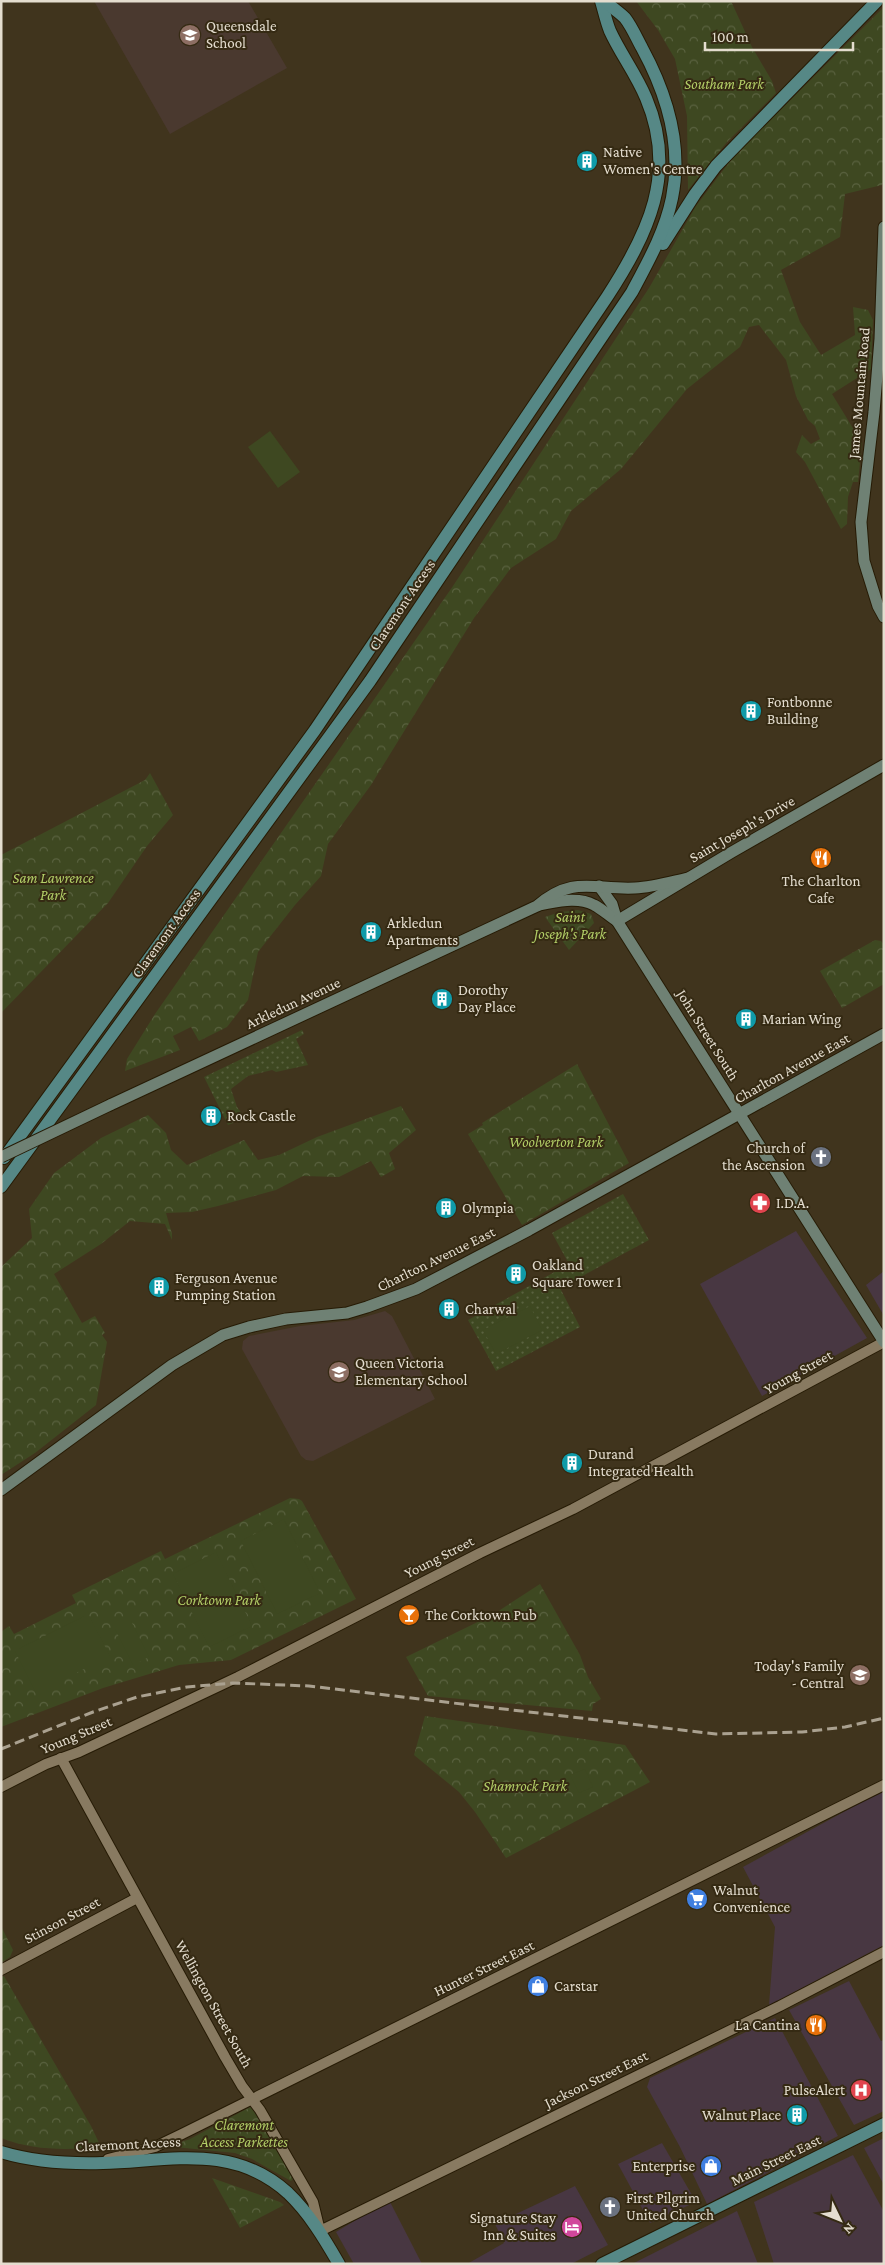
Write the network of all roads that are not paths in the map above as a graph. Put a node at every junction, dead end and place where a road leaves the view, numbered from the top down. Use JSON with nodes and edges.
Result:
{"nodes":[{"id":1,"x":603,"y":1,"type":"edge"},
{"id":2,"x":877,"y":1,"type":"edge"},
{"id":3,"x":884,"y":227,"type":"edge"},
{"id":4,"x":632,"y":292,"type":"junction"},
{"id":5,"x":884,"y":617,"type":"edge"},
{"id":6,"x":884,"y":765,"type":"edge"},
{"id":7,"x":688,"y":878,"type":"junction"},
{"id":8,"x":599,"y":886,"type":"junction"},
{"id":9,"x":537,"y":906,"type":"junction"},
{"id":10,"x":617,"y":921,"type":"junction"},
{"id":11,"x":884,"y":1034,"type":"edge"},
{"id":12,"x":740,"y":1114,"type":"junction"},
{"id":13,"x":1,"y":1157,"type":"edge"},
{"id":14,"x":1,"y":1162,"type":"edge"},
{"id":15,"x":1,"y":1187,"type":"edge"},
{"id":16,"x":884,"y":1342,"type":"edge"},
{"id":17,"x":1,"y":1490,"type":"edge"},
{"id":18,"x":61,"y":1758,"type":"junction"},
{"id":19,"x":884,"y":1784,"type":"edge"},
{"id":20,"x":1,"y":1787,"type":"edge"},
{"id":21,"x":137,"y":1898,"type":"junction"},
{"id":22,"x":884,"y":1952,"type":"edge"},
{"id":23,"x":1,"y":1970,"type":"edge"},
{"id":24,"x":252,"y":2098,"type":"junction"},
{"id":25,"x":884,"y":2124,"type":"edge"},
{"id":26,"x":1,"y":2152,"type":"edge"},
{"id":27,"x":93,"y":2163,"type":"junction"},
{"id":28,"x":320,"y":2231,"type":"junction"},
{"id":29,"x":339,"y":2264,"type":"edge"},
{"id":30,"x":602,"y":2264,"type":"edge"}],
"edges":[{"from":1,"to":4,"type":"main road","name":"Claremont Access"},
{"from":1,"to":14,"type":"main road","name":"Claremont Access"},
{"from":2,"to":4,"type":"main road"},
{"from":3,"to":5,"type":"main road","name":"James Mountain Road"},
{"from":4,"to":15,"type":"main road","name":"Claremont Access"},
{"from":6,"to":7,"type":"main road","name":"Saint Joseph's Drive"},
{"from":7,"to":8,"type":"main road","name":"Arkledun Avenue"},
{"from":7,"to":10,"type":"main road","name":"Saint Joseph's Drive"},
{"from":8,"to":9,"type":"main road","name":"Arkledun Avenue"},
{"from":8,"to":10,"type":"main road","name":"John Street South"},
{"from":9,"to":10,"type":"main road","name":"John Street South"},
{"from":9,"to":13,"type":"main road","name":"Arkledun Avenue","bridge":true},
{"from":10,"to":12,"type":"main road","name":"John Street South"},
{"from":11,"to":12,"type":"main road","name":"Charlton Avenue East"},
{"from":12,"to":16,"type":"main road","name":"John Street South"},
{"from":12,"to":17,"type":"main road","name":"Charlton Avenue East"},
{"from":16,"to":18,"type":"street","name":"Young Street"},
{"from":18,"to":20,"type":"street","name":"Young Street"},
{"from":18,"to":21,"type":"street","name":"Wellington Street South"},
{"from":19,"to":24,"type":"street","name":"Hunter Street East"},
{"from":21,"to":23,"type":"street","name":"Stinson Street"},
{"from":21,"to":24,"type":"street","name":"Wellington Street South"},
{"from":22,"to":28,"type":"street","name":"Jackson Street East"},
{"from":24,"to":27,"type":"street","name":"Hunter Street East"},
{"from":24,"to":28,"type":"street","name":"Wellington Street South"},
{"from":25,"to":30,"type":"main road","name":"Main Street East"},
{"from":26,"to":27,"type":"main road","name":"Claremont Access"},
{"from":27,"to":28,"type":"main road","name":"Claremont Access"},
{"from":28,"to":29,"type":"main road","name":"Wellington Street South"}]}
